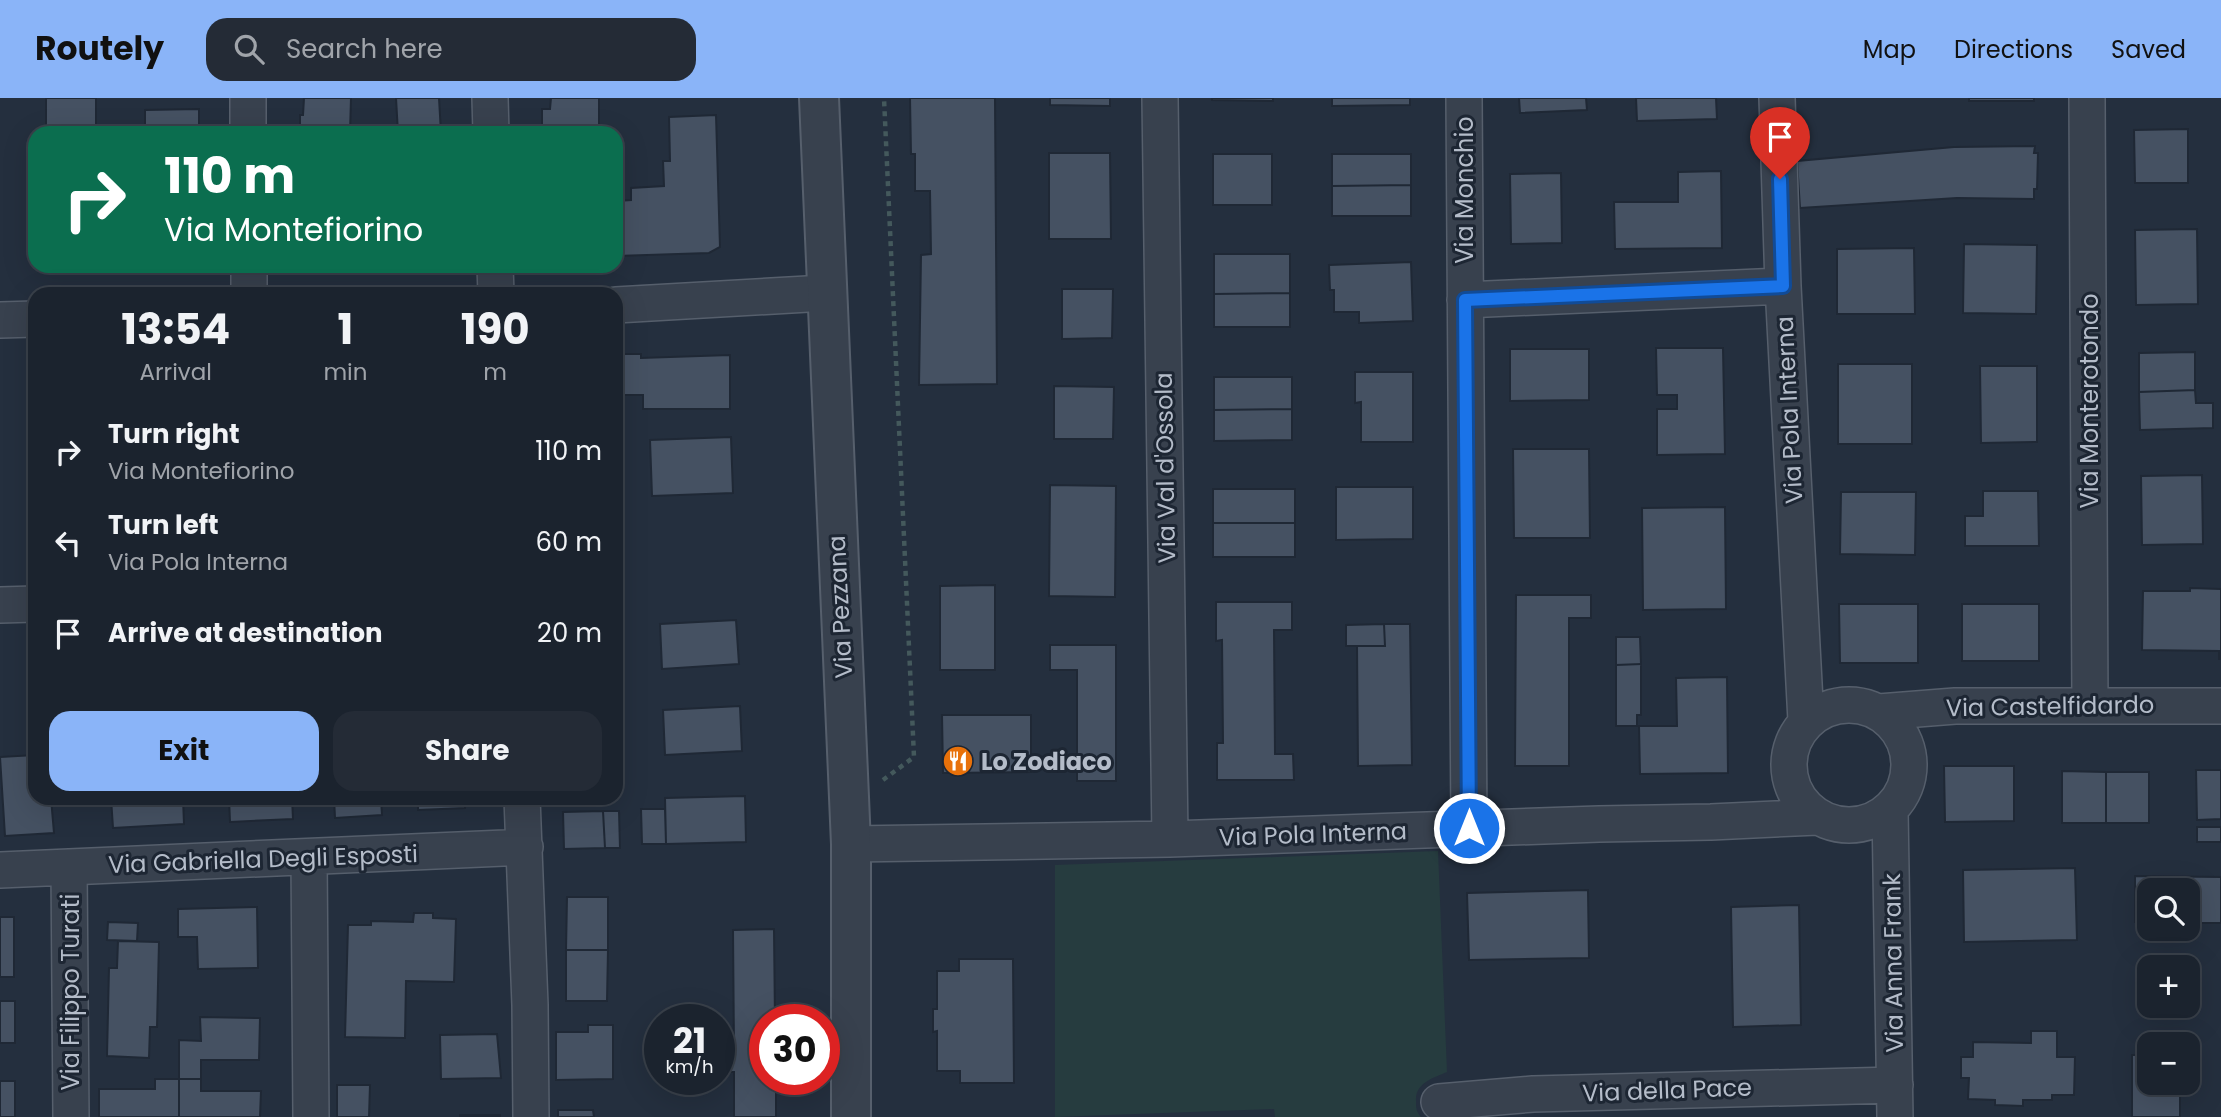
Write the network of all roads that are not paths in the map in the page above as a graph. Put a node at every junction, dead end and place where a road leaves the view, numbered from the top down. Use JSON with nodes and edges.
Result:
{"nodes":[{"id":1,"x":248,"y":98,"type":"edge"},
{"id":2,"x":490,"y":98,"type":"edge"},
{"id":3,"x":818,"y":98,"type":"edge"},
{"id":4,"x":1160,"y":98,"type":"edge"},
{"id":5,"x":1464,"y":98,"type":"edge"},
{"id":6,"x":1777,"y":98,"type":"edge"},
{"id":7,"x":2087,"y":98,"type":"edge"},
{"id":8,"x":248,"y":126,"type":"edge"},
{"id":9,"x":491,"y":126,"type":"edge"},
{"id":10,"x":1783,"y":286,"type":"junction"},
{"id":11,"x":825,"y":293,"type":"junction"},
{"id":12,"x":1465,"y":300,"type":"junction"},
{"id":13,"x":623,"y":305,"type":"edge"},
{"id":14,"x":28,"y":319,"type":"edge"},
{"id":15,"x":0,"y":320,"type":"edge"},
{"id":16,"x":28,"y":604,"type":"edge"},
{"id":17,"x":0,"y":605,"type":"edge"},
{"id":18,"x":2090,"y":705,"type":"junction"},
{"id":19,"x":2221,"y":706,"type":"edge"},
{"id":20,"x":1879,"y":712,"type":"junction"},
{"id":21,"x":1806,"y":721,"type":"junction"},
{"id":22,"x":522,"y":805,"type":"edge"},
{"id":23,"x":1891,"y":809,"type":"junction"},
{"id":24,"x":1817,"y":817,"type":"junction"},
{"id":25,"x":1469,"y":828,"type":"junction"},
{"id":26,"x":1170,"y":839,"type":"junction"},
{"id":27,"x":851,"y":844,"type":"junction"},
{"id":28,"x":525,"y":848,"type":"junction"},
{"id":29,"x":309,"y":857,"type":"junction"},
{"id":30,"x":69,"y":867,"type":"junction"},
{"id":31,"x":0,"y":870,"type":"edge"},
{"id":32,"x":1895,"y":1101,"type":"edge"},
{"id":33,"x":1439,"y":1102,"type":"dead end"},
{"id":34,"x":71,"y":1117,"type":"edge"},
{"id":35,"x":311,"y":1117,"type":"edge"},
{"id":36,"x":531,"y":1117,"type":"edge"},
{"id":37,"x":851,"y":1117,"type":"edge"}],
"edges":[{"from":1,"to":8,"type":"street"},
{"from":2,"to":9,"type":"street"},
{"from":3,"to":11,"type":"street","name":"Via Pezzana"},
{"from":4,"to":26,"type":"street","name":"Via Val d'Ossola"},
{"from":5,"to":12,"type":"street","name":"Via Monchio"},
{"from":6,"to":10,"type":"street","name":"Via Pola Interna"},
{"from":7,"to":18,"type":"street","name":"Via Monterotondo"},
{"from":10,"to":12,"type":"street"},
{"from":10,"to":21,"type":"street","name":"Via Pola Interna"},
{"from":11,"to":13,"type":"street"},
{"from":11,"to":27,"type":"street","name":"Via Pezzana"},
{"from":12,"to":25,"type":"street","name":"Via Monchio"},
{"from":14,"to":15,"type":"street"},
{"from":16,"to":17,"type":"street"},
{"from":18,"to":19,"type":"street","name":"Via Castelfidardo"},
{"from":18,"to":20,"type":"street","name":"Via Castelfidardo"},
{"from":20,"to":21,"type":"street"},
{"from":20,"to":23,"type":"street"},
{"from":21,"to":24,"type":"street"},
{"from":22,"to":28,"type":"street"},
{"from":23,"to":24,"type":"street"},
{"from":23,"to":32,"type":"street","name":"Via Anna Frank"},
{"from":24,"to":25,"type":"street","name":"Via Pola Interna"},
{"from":25,"to":26,"type":"street","name":"Via Pola Interna"},
{"from":26,"to":27,"type":"street","name":"Via Pola Interna"},
{"from":27,"to":37,"type":"street","name":"Via Pezzana"},
{"from":28,"to":29,"type":"street","name":"Via Gabriella Degli Esposti"},
{"from":28,"to":36,"type":"street"},
{"from":29,"to":30,"type":"street","name":"Via Gabriella Degli Esposti"},
{"from":29,"to":35,"type":"street"},
{"from":30,"to":31,"type":"street","name":"Via Gabriella Degli Esposti"},
{"from":30,"to":34,"type":"street","name":"Via Filippo Turati"},
{"from":32,"to":33,"type":"street","name":"Via della Pace"}]}
